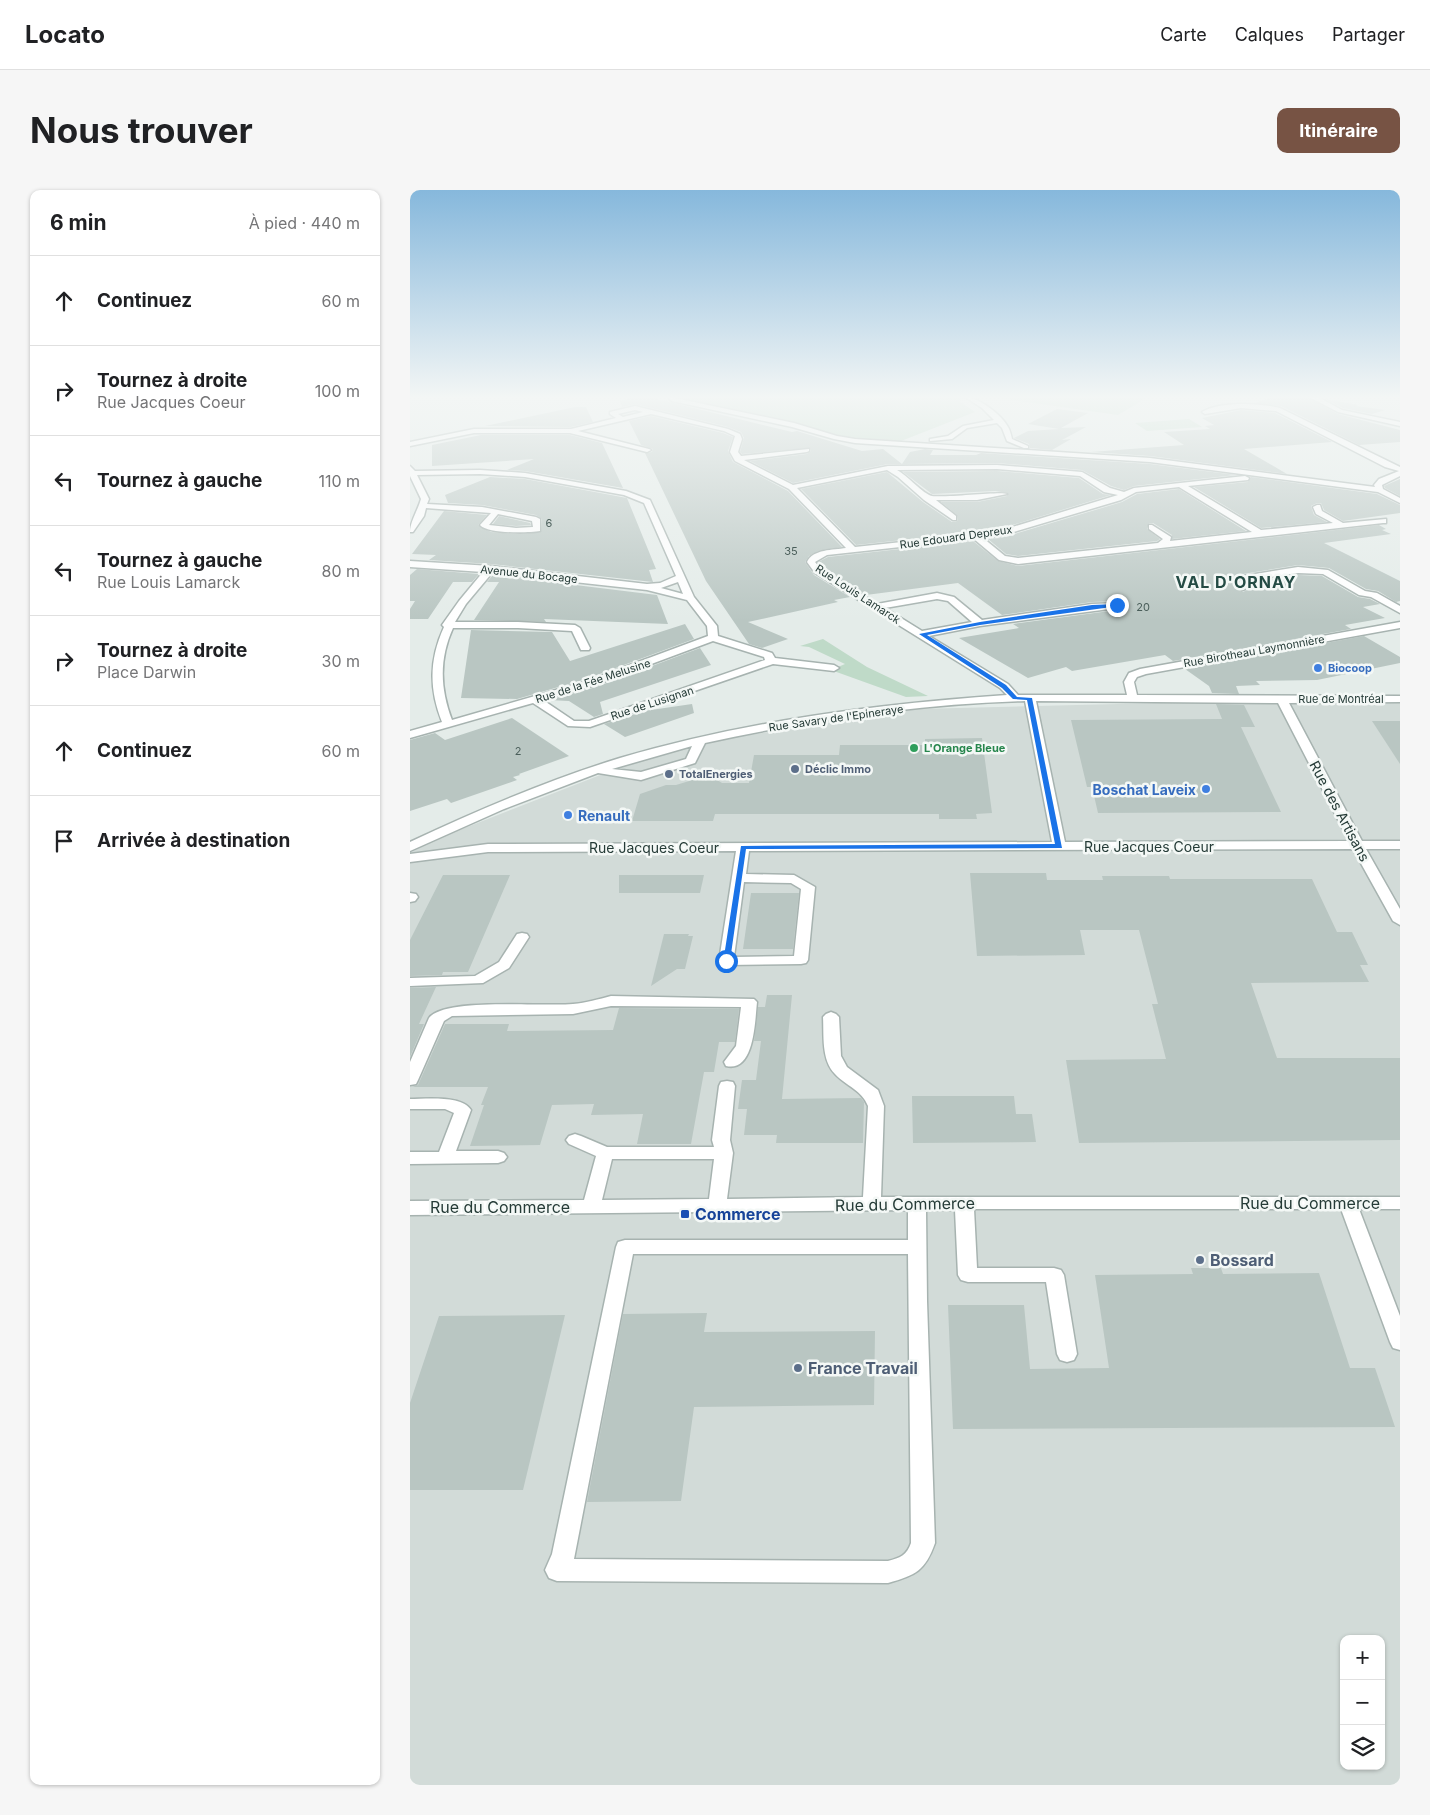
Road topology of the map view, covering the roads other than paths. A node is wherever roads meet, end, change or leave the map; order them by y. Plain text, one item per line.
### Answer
1 (411, 471) edge
2 (441, 471) edge
3 (759, 471) edge
4 (871, 471) edge
5 (894, 471) edge
6 (1064, 471) edge
7 (1235, 471) edge
8 (1400, 473) edge
9 (1262, 475) junction
10 (1179, 484) junction
11 (792, 487) junction
12 (1380, 490) junction
13 (1002, 494) dead end
14 (1124, 494) junction
15 (927, 498) junction
16 (1400, 501) edge
17 (422, 502) junction
18 (1317, 507) dead end
19 (496, 512) junction
20 (953, 518) dead end
21 (1383, 521) dead end
22 (413, 523) edge
23 (1341, 525) junction
24 (1152, 527) dead end
25 (410, 530) edge
26 (1260, 534) junction
27 (975, 536) junction
28 (1160, 545) junction
29 (853, 550) junction
30 (410, 564) edge
31 (491, 569) junction
32 (682, 578) junction
33 (647, 587) junction
34 (1242, 587) dead end
35 (690, 598) junction
36 (1117, 605) dead end
37 (875, 607) junction
38 (1400, 610) edge
39 (980, 623) junction
40 (1400, 625) edge
41 (447, 626) junction
42 (922, 634) junction
43 (713, 638) junction
44 (585, 648) dead end
45 (772, 661) junction
46 (834, 668) dead end
47 (1015, 698) junction
48 (1030, 698) junction
49 (1133, 699) junction
50 (1282, 699) junction
51 (1400, 699) edge
52 (535, 700) junction
53 (448, 724) junction
54 (410, 735) edge
55 (700, 742) junction
56 (596, 770) junction
57 (1400, 845) edge
58 (1059, 846) junction
59 (1358, 846) junction
60 (410, 847) edge
61 (743, 847) junction
62 (460, 851) junction
63 (410, 858) edge
64 (410, 868) edge
65 (739, 878) junction
66 (1400, 921) edge
67 (522, 937) dead end
68 (410, 982) edge
69 (831, 1017) dead end
70 (732, 1062) dead end
71 (410, 1080) edge
72 (727, 1086) dead end
73 (410, 1104) edge
74 (575, 1140) dead end
75 (605, 1153) junction
76 (724, 1153) junction
77 (498, 1157) dead end
78 (410, 1158) edge
79 (445, 1158) junction
80 (964, 1203) junction
81 (1400, 1203) edge
82 (872, 1204) junction
83 (917, 1204) junction
84 (1348, 1204) junction
85 (717, 1205) junction
86 (591, 1206) junction
87 (410, 1208) edge
88 (917, 1248) junction
89 (1400, 1342) edge
90 (1067, 1354) dead end

1 - 17 street
2 - 32 street
3 - 11 street
4 - 11 street
5 - 15 street
6 - 14 street
7 - 9 street
8 - 12 street
9 - 10 street, Rue Edouard Depreux
9 - 12 street
10 - 14 street, Rue Edouard Depreux
10 - 26 street
11 - 29 street
12 - 16 street
13 - 15 street
14 - 27 street, Rue Edouard Depreux
15 - 20 street
17 - 19 street
17 - 22 street
18 - 23 street
19 - 19 street
21 - 23 street
22 - 25 street
23 - 26 street
24 - 28 street
26 - 28 street
27 - 28 street
27 - 29 street, Rue Edouard Depreux
29 - 37 street, Rue Louis Lamarck
30 - 31 street, Avenue du Bocage
31 - 33 street, Avenue du Bocage
31 - 41 street
32 - 33 street, Avenue du Bocage
32 - 35 street
33 - 35 street, Avenue du Bocage
34 - 38 street
35 - 43 street
36 - 39 street
37 - 39 street
37 - 42 street, Rue Louis Lamarck
39 - 42 street
40 - 49 street, Rue Birotheau Laymonnière
41 - 44 street
41 - 53 street
42 - 47 street, Rue Louis Lamarck
43 - 45 street
43 - 52 street, Rue de la Fée Melusine
45 - 46 street
45 - 52 street, Rue de Lusignan
47 - 48 street, Rue Savary de l'Epineraye
47 - 55 street, Rue Savary de l'Epineraye
48 - 49 street, Rue Savary de l'Epineraye
48 - 58 street
49 - 50 street, Rue Savary de l'Epineraye
50 - 51 street, Rue de Montréal
50 - 59 street, Rue des Artisans
52 - 53 street, Rue de la Fée Melusine
53 - 54 street, Rue de la Fée Melusine
55 - 56 street, Rue Savary de l'Epineraye
55 - 56 street
56 - 60 street, Rue Savary de l'Epineraye
57 - 59 street, Rue Jacques Coeur
58 - 59 street, Rue Jacques Coeur
58 - 61 street, Rue Jacques Coeur
59 - 66 street, Rue des Artisans
61 - 62 street, Rue Jacques Coeur
61 - 65 street
62 - 63 street, Rue Jacques Coeur
62 - 64 street, Rue Jacques Coeur
65 - 65 street
67 - 68 street
69 - 82 street
70 - 71 street
72 - 76 street
73 - 79 street
74 - 75 street
75 - 76 street
75 - 86 street
76 - 85 street
77 - 79 street
78 - 79 street
80 - 83 street, Rue du Commerce
80 - 84 street, Rue du Commerce
80 - 90 street
81 - 84 street, Rue du Commerce
82 - 83 street, Rue du Commerce
82 - 85 street, Rue du Commerce
83 - 88 street
84 - 89 street
85 - 86 street, Rue du Commerce
86 - 87 street, Rue du Commerce
88 - 88 street

